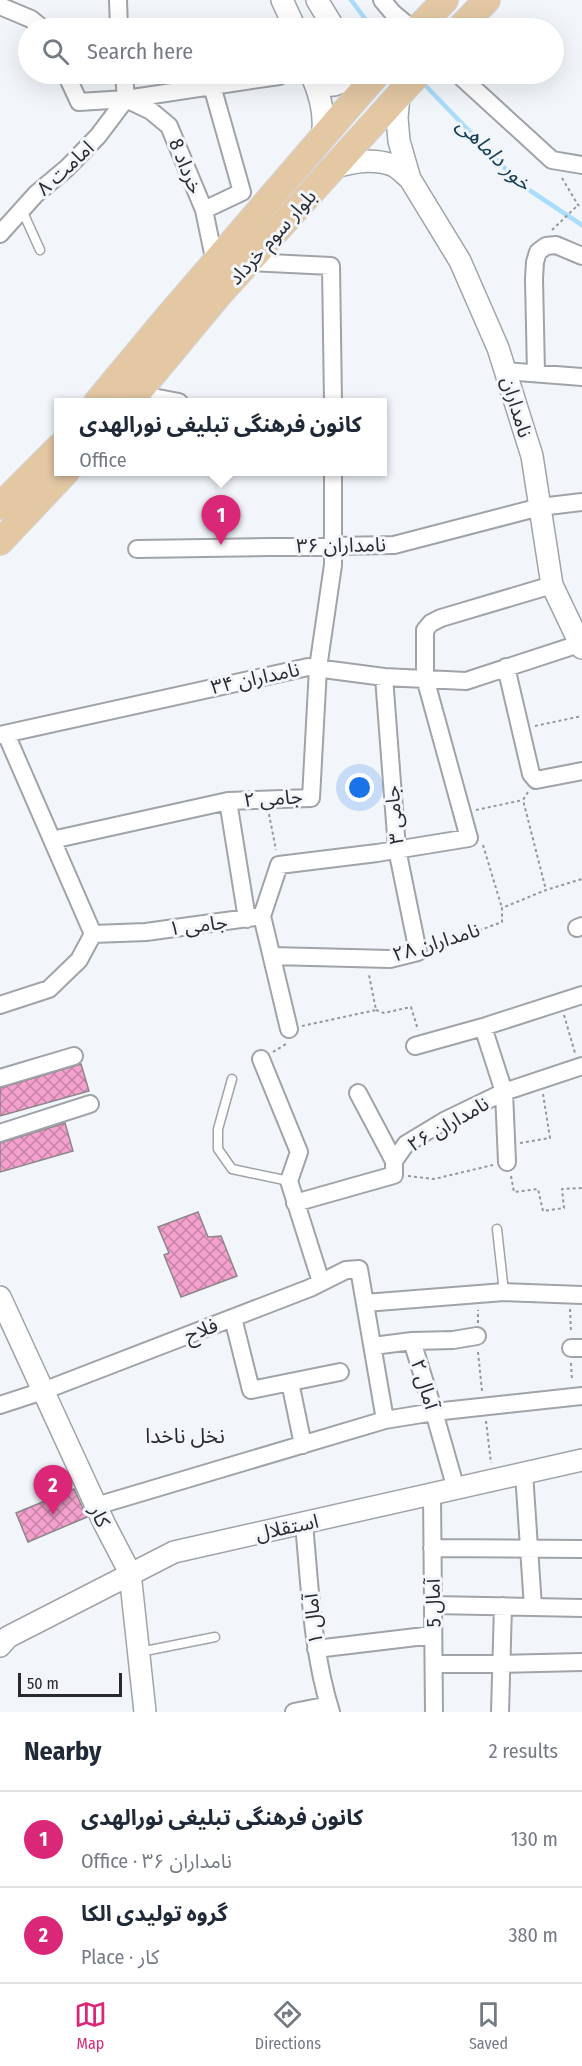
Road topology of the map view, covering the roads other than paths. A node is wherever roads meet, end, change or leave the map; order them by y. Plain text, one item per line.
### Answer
1 (118, 0) edge
2 (282, 0) edge
3 (317, 0) edge
4 (382, 0) edge
5 (445, 0) edge
6 (487, 0) edge
7 (0, 6) edge
8 (30, 18) edge
9 (119, 18) edge
10 (290, 18) edge
11 (328, 18) edge
12 (399, 18) edge
13 (428, 18) edge
14 (470, 18) edge
15 (71, 84) edge
16 (125, 84) edge
17 (225, 84) edge
18 (315, 84) edge
19 (359, 84) edge
20 (469, 84) edge
21 (212, 86) junction
22 (407, 86) edge
23 (126, 99) junction
24 (322, 137) junction
25 (582, 165) edge
26 (335, 167) junction
27 (410, 180) junction
28 (22, 210) junction
29 (204, 210) junction
30 (0, 234) edge
31 (39, 250) dead end
32 (582, 256) edge
33 (249, 262) junction
34 (215, 263) junction
35 (166, 318) junction
36 (184, 338) junction
37 (506, 371) junction
38 (536, 374) junction
39 (582, 377) edge
40 (100, 398) edge
41 (133, 398) edge
42 (333, 398) edge
43 (54, 452) edge
44 (61, 476) edge
45 (333, 476) edge
46 (582, 502) edge
47 (0, 506) edge
48 (540, 507) junction
49 (0, 542) edge
50 (334, 545) junction
51 (137, 549) dead end
52 (552, 585) junction
53 (581, 645) edge
54 (506, 667) junction
55 (318, 668) junction
56 (384, 677) junction
57 (425, 678) junction
58 (3, 734) edge
59 (582, 771) edge
60 (228, 801) junction
61 (52, 840) junction
62 (397, 849) junction
63 (254, 918) junction
64 (93, 934) junction
65 (418, 952) joint
66 (272, 956) junction
67 (582, 995) edge
68 (0, 1005) edge
69 (483, 1028) junction
70 (289, 1029) road end
71 (418, 1045) road end
72 (74, 1056) dead end
73 (261, 1059) road end
74 (581, 1066) edge
75 (0, 1078) edge
76 (232, 1079) dead end
77 (504, 1092) junction
78 (357, 1093) dead end
79 (90, 1104) dead end
80 (0, 1133) edge
81 (508, 1153) road end
82 (394, 1168) junction
83 (289, 1181) junction
84 (295, 1203) junction
85 (497, 1229) dead end
86 (321, 1282) junction
87 (504, 1292) junction
88 (576, 1294) edge
89 (0, 1297) edge
90 (365, 1303) junction
91 (233, 1318) junction
92 (477, 1336) road end
93 (412, 1341) junction
94 (373, 1346) junction
95 (340, 1372) dead end
96 (290, 1382) junction
97 (43, 1391) junction
98 (577, 1396) edge
99 (0, 1405) edge
100 (434, 1412) junction
101 (385, 1420) junction
102 (303, 1445) junction
103 (582, 1460) edge
104 (524, 1473) junction
105 (456, 1489) junction
106 (432, 1495) junction
107 (96, 1506) junction
108 (304, 1524) junction
109 (432, 1548) junction
110 (582, 1549) edge
111 (529, 1550) junction
112 (130, 1573) junction
113 (433, 1605) junction
114 (503, 1606) junction
115 (533, 1607) junction
116 (582, 1608) edge
117 (433, 1635) junction
118 (215, 1637) dead end
119 (3, 1640) edge
120 (316, 1649) junction
121 (140, 1652) junction
122 (582, 1662) edge
123 (434, 1664) junction
124 (501, 1664) junction
125 (330, 1709) edge
126 (145, 1712) edge
127 (294, 1712) edge
128 (434, 1712) edge
129 (501, 1712) edge

1 - 9 street
2 - 10 street
3 - 11 street
4 - 12 street
5 - 13 main road
6 - 14 main road
7 - 8 street
15 - 23 street
16 - 23 street
17 - 21 street
18 - 24 street
19 - 24 main road, بلوار سوم خرداد
20 - 25 street
21 - 23 street
21 - 29 street
22 - 26 main road, بلوار سوم خرداد
22 - 27 street, نامداران
23 - 28 street, امامت ۸
23 - 29 street, خرداد 8
24 - 34 main road, بلوار سوم خرداد
26 - 27 street, نامداران
26 - 33 main road, بلوار سوم خرداد
27 - 37 street, نامداران
28 - 30 street, امامت ۸
28 - 31 lane
29 - 34 street, خرداد 8
32 - 38 street
33 - 36 main road, بلوار سوم خرداد
33 - 42 street
34 - 35 main road, بلوار سوم خرداد
35 - 36 main road
35 - 40 main road, بلوار سوم خرداد
36 - 41 main road, بلوار سوم خرداد
37 - 38 street
37 - 48 street, نامداران
38 - 39 street
43 - 47 main road
44 - 49 main road
45 - 50 street
46 - 48 street, نامداران ۳۶
48 - 50 street, نامداران ۳۶
48 - 52 street, نامداران
50 - 51 street, نامداران ۳۶
50 - 55 street
52 - 53 street, نامداران
52 - 57 street
53 - 54 street, نامداران ۳۴
54 - 57 street, نامداران ۳۴
54 - 59 street
55 - 56 street, نامداران ۳۴
55 - 58 street, نامداران ۳۴
55 - 60 street, جامی ۲
56 - 57 street, نامداران ۳۴
56 - 62 street, جامی ۳
57 - 62 street
58 - 61 street
60 - 61 street
60 - 63 street, جامی ۲
61 - 64 street
62 - 63 street
62 - 65 street, جامی ۳
63 - 64 street, جامی ۱
63 - 66 street
64 - 68 street
65 - 66 street, نامداران ۲۸
66 - 70 street
67 - 69 street
69 - 71 street
69 - 77 street
72 - 75 street
73 - 83 street
74 - 77 street, نامداران ۲۶
76 - 83 lane
77 - 81 street
77 - 82 street, نامداران ۲۶
78 - 82 street
79 - 80 street
82 - 84 street, نامداران ۲۶
83 - 84 street
84 - 86 street
85 - 87 lane
86 - 90 street, فلاح
86 - 91 street, فلاح
87 - 88 street
87 - 90 street
89 - 97 street, کار
90 - 94 street
91 - 96 street
91 - 97 street, فلاح
92 - 93 street, آمال ۲
93 - 94 street
93 - 100 street, آمال ۲
94 - 101 street
95 - 96 street
96 - 102 street
97 - 99 street, فلاح
97 - 107 street, کار
98 - 100 street
100 - 101 street
100 - 105 street, آمال ۲
101 - 102 street
102 - 107 street
103 - 104 street, استقلال
104 - 105 street, استقلال
104 - 111 street
105 - 106 street, استقلال
106 - 108 street, استقلال
106 - 109 street, آمال 5
107 - 112 street, کار
108 - 112 street, استقلال
108 - 120 street, آمال ۱
109 - 111 street
109 - 113 street, آمال 5
110 - 111 street
111 - 115 street
112 - 119 street, استقلال
112 - 121 street, کار
113 - 114 street
113 - 117 street, آمال 5
114 - 115 street
114 - 124 street
115 - 116 street
117 - 120 street
117 - 123 street, آمال 5
118 - 121 lane
120 - 125 street, آمال ۱
121 - 126 street, کار
122 - 124 street
123 - 124 street
123 - 128 street, آمال 5
124 - 129 street
125 - 127 street

